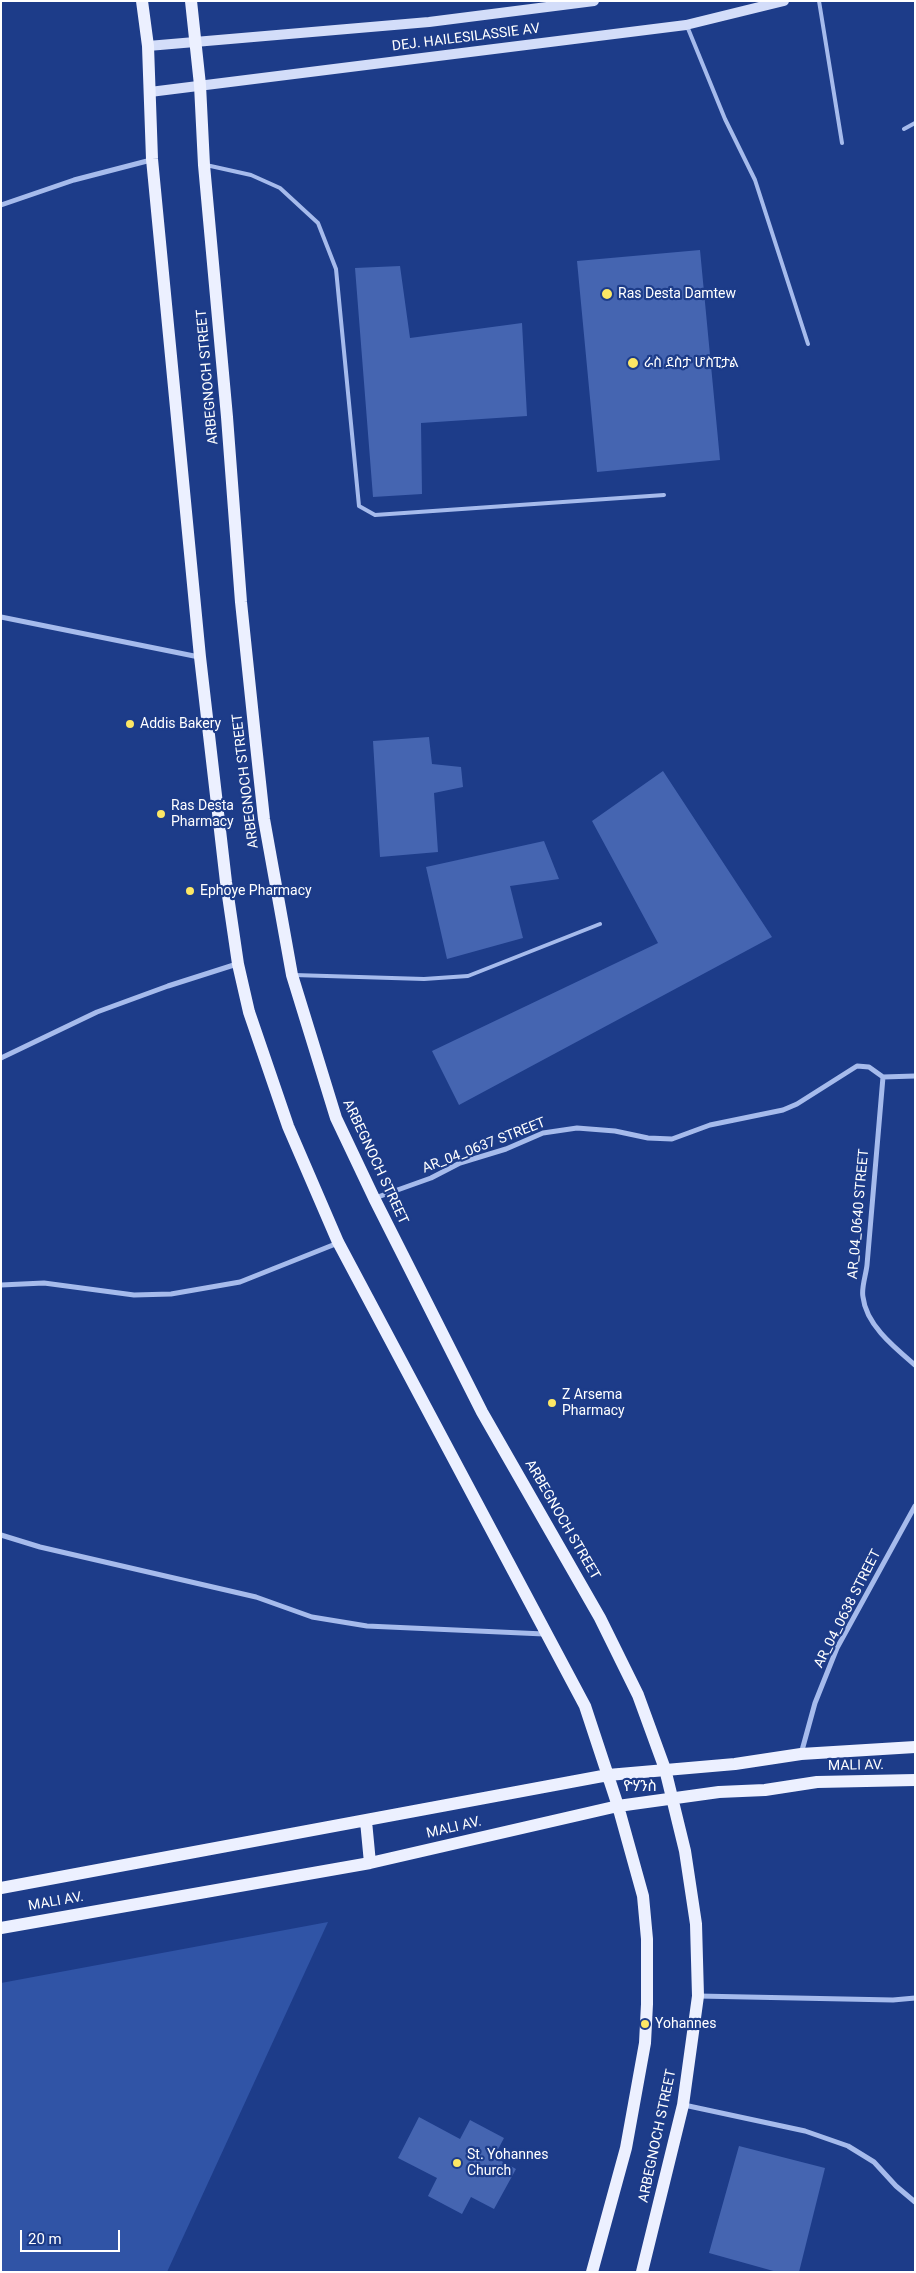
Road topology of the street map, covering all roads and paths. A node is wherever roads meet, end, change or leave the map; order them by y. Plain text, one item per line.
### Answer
1 (142, 1) edge
2 (191, 1) edge
3 (594, 1) edge
4 (784, 1) edge
5 (819, 1) edge
6 (686, 25) junction
7 (195, 43) junction
8 (148, 46) junction
9 (200, 84) junction
10 (150, 92) junction
11 (915, 123) edge
12 (904, 129) dead end
13 (842, 143) dead end
14 (152, 159) junction
15 (204, 165) junction
16 (1, 205) edge
17 (808, 344) dead end
18 (664, 495) dead end
19 (1, 617) edge
20 (200, 657) junction
21 (600, 924) dead end
22 (238, 964) junction
23 (292, 975) junction
24 (1, 1058) edge
25 (915, 1076) edge
26 (883, 1077) junction
27 (374, 1198) junction
28 (338, 1242) junction
29 (1, 1285) edge
30 (915, 1365) edge
31 (915, 1506) edge
32 (1, 1535) edge
33 (545, 1634) junction
34 (915, 1747) edge
35 (801, 1754) junction
36 (665, 1769) junction
37 (608, 1775) junction
38 (915, 1780) edge
39 (674, 1799) junction
40 (618, 1806) junction
41 (366, 1821) junction
42 (370, 1863) junction
43 (1, 1888) edge
44 (1, 1928) edge
45 (698, 1996) junction
46 (915, 1998) edge
47 (683, 2105) junction
48 (915, 2202) edge
49 (592, 2272) edge
50 (642, 2272) edge

1 - 8 main road, ARBEGNOCH STREET
2 - 7 main road, ARBEGNOCH STREET
3 - 7 main road, DEJ. HAILESILASSIE AV
4 - 6 main road, DEJ. HAILESILASSIE AV
5 - 13 lane
6 - 9 main road, DEJ. HAILESILASSIE AV
6 - 17 lane
7 - 8 main road, DEJ. HAILESILASSIE AV
7 - 9 main road, ARBEGNOCH STREET
8 - 10 main road, ARBEGNOCH STREET
9 - 10 main road, DEJ. HAILESILASSIE AV
9 - 15 main road, ARBEGNOCH STREET
10 - 14 main road, ARBEGNOCH STREET
11 - 12 lane
14 - 16 street
14 - 20 main road, ARBEGNOCH STREET
15 - 18 lane
15 - 23 main road, ARBEGNOCH STREET
19 - 20 street
20 - 22 main road, ARBEGNOCH STREET
21 - 23 lane
22 - 24 street
22 - 28 main road, ARBEGNOCH STREET
23 - 27 main road, ARBEGNOCH STREET
25 - 26 street
26 - 27 street, AR_04_0637 STREET
26 - 30 street, AR_04_0640 STREET
27 - 36 main road, ARBEGNOCH STREET
28 - 29 street
28 - 33 main road, ARBEGNOCH STREET
31 - 35 street, AR_04_0638 STREET
32 - 33 street
33 - 37 main road, ARBEGNOCH STREET
34 - 35 main road, MALI AV.
35 - 36 main road, MALI AV.
36 - 37 main road, MALI AV.
36 - 39 main road, ARBEGNOCH STREET
37 - 40 main road, ARBEGNOCH STREET
37 - 41 main road, MALI AV.
38 - 39 main road, MALI AV.
39 - 40 main road, MALI AV.
39 - 45 main road, ARBEGNOCH STREET
40 - 42 main road, MALI AV.
40 - 49 main road, ARBEGNOCH STREET
41 - 42 main road
41 - 43 main road, MALI AV.
42 - 44 main road, MALI AV.
45 - 46 street
45 - 47 main road, ARBEGNOCH STREET
47 - 48 street
47 - 50 main road, ARBEGNOCH STREET

